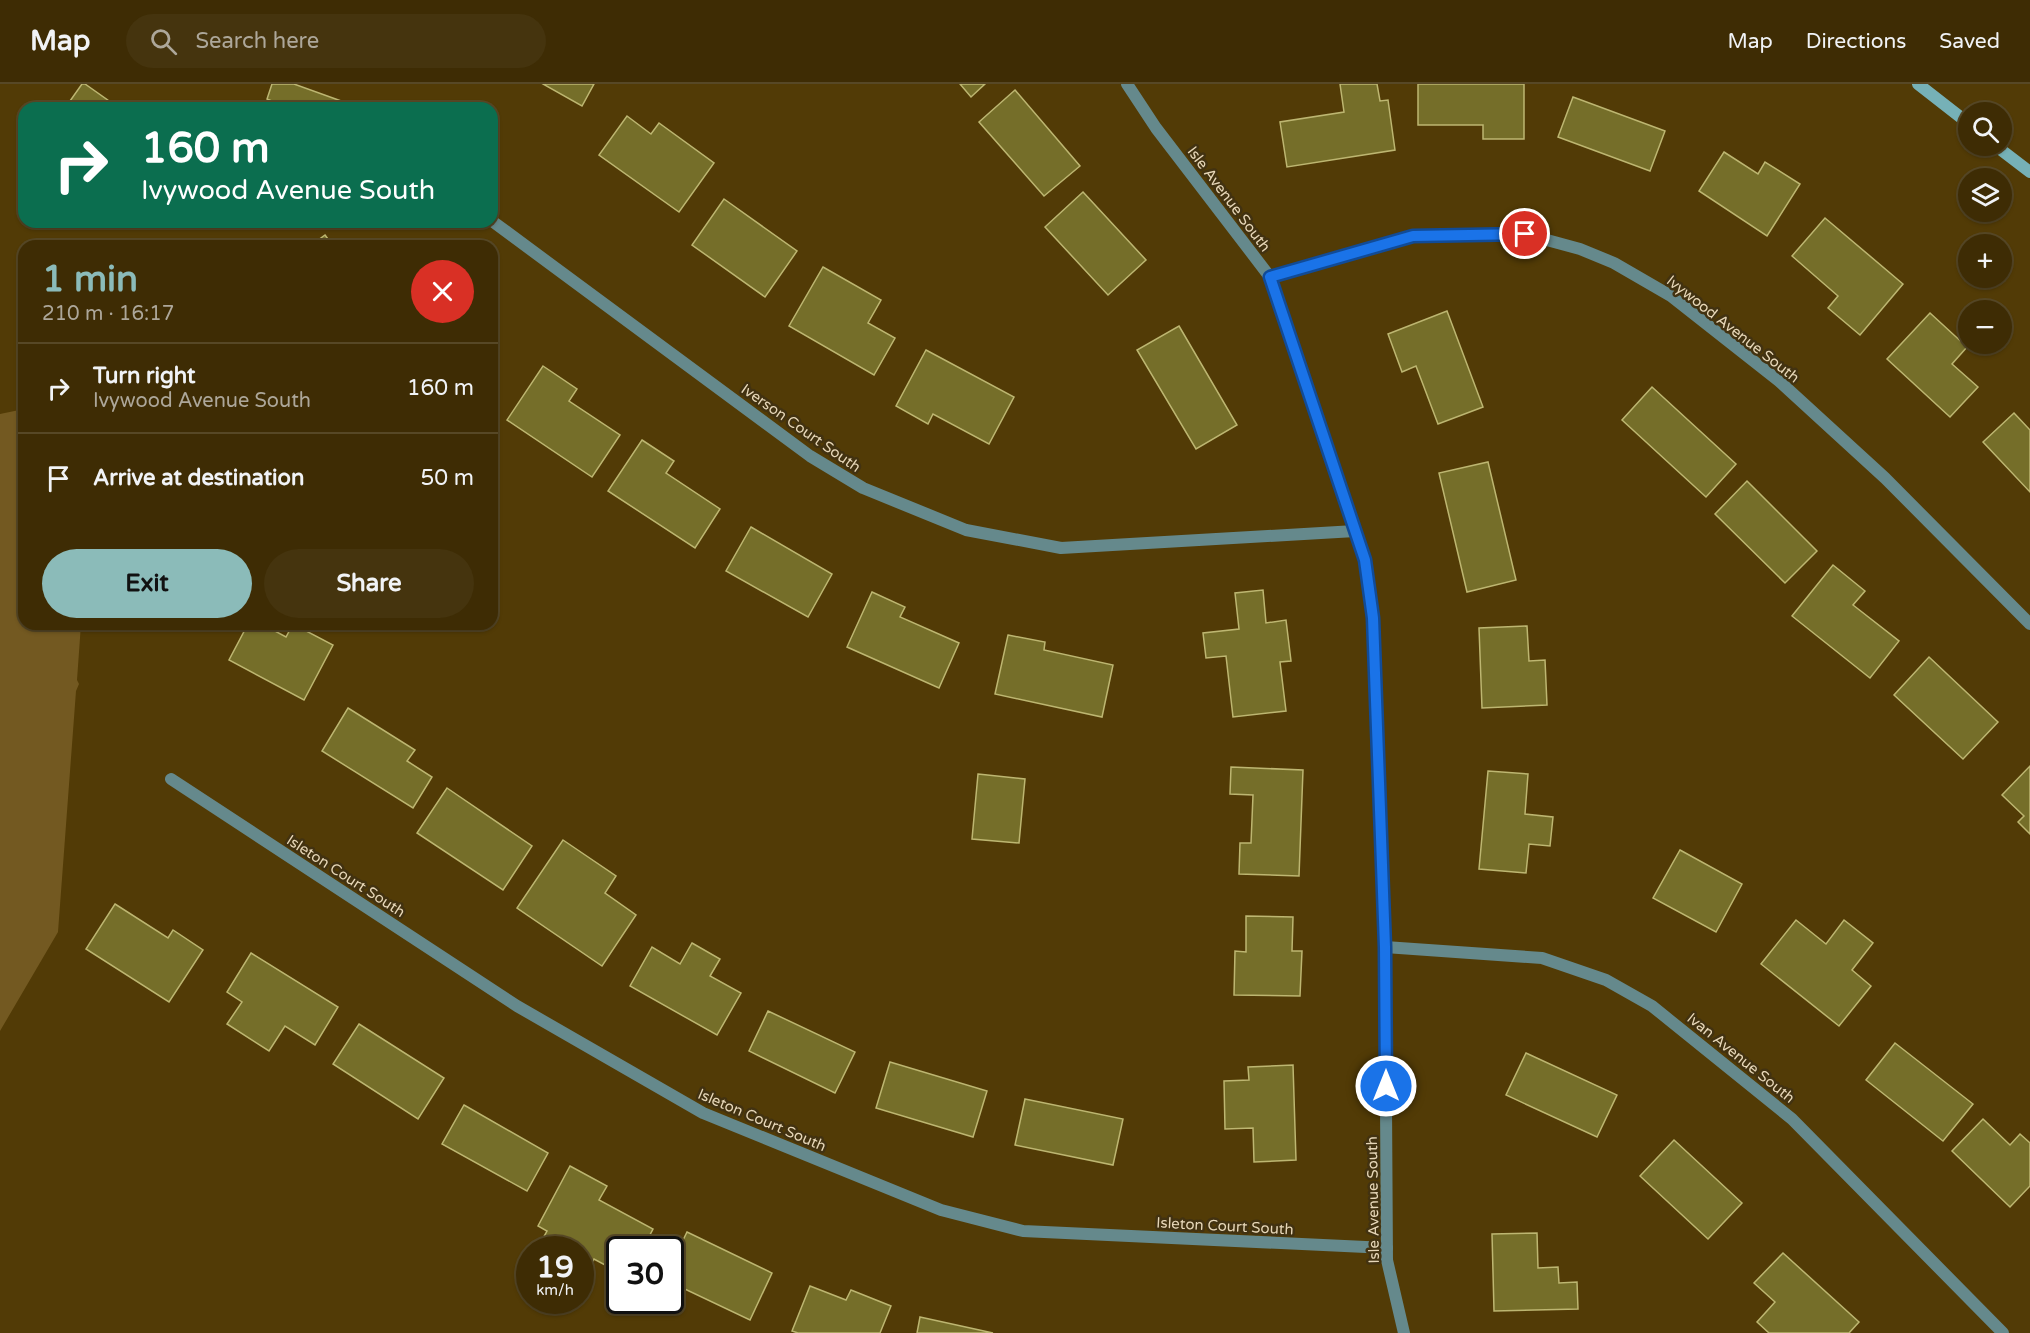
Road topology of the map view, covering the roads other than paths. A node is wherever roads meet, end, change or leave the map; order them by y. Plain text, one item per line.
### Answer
1 (1127, 84) edge
2 (1918, 84) edge
3 (1958, 115) edge
4 (2009, 156) edge
5 (2030, 172) edge
6 (498, 225) edge
7 (1270, 277) junction
8 (1355, 531) junction
9 (2030, 624) edge
10 (171, 779) dead end
11 (1385, 947) junction
12 (1388, 1248) junction
13 (1404, 1333) edge
14 (2004, 1333) edge

1 - 7 street, Isle Avenue South
2 - 3 main road
4 - 5 main road
6 - 8 street, Iverson Court South
7 - 8 street, Isle Avenue South
7 - 9 street, Ivywood Avenue South
8 - 11 street, Isle Avenue South
10 - 12 street, Isleton Court South
11 - 12 street, Isle Avenue South
11 - 14 street, Ivan Avenue South
12 - 13 street, Isle Avenue South

